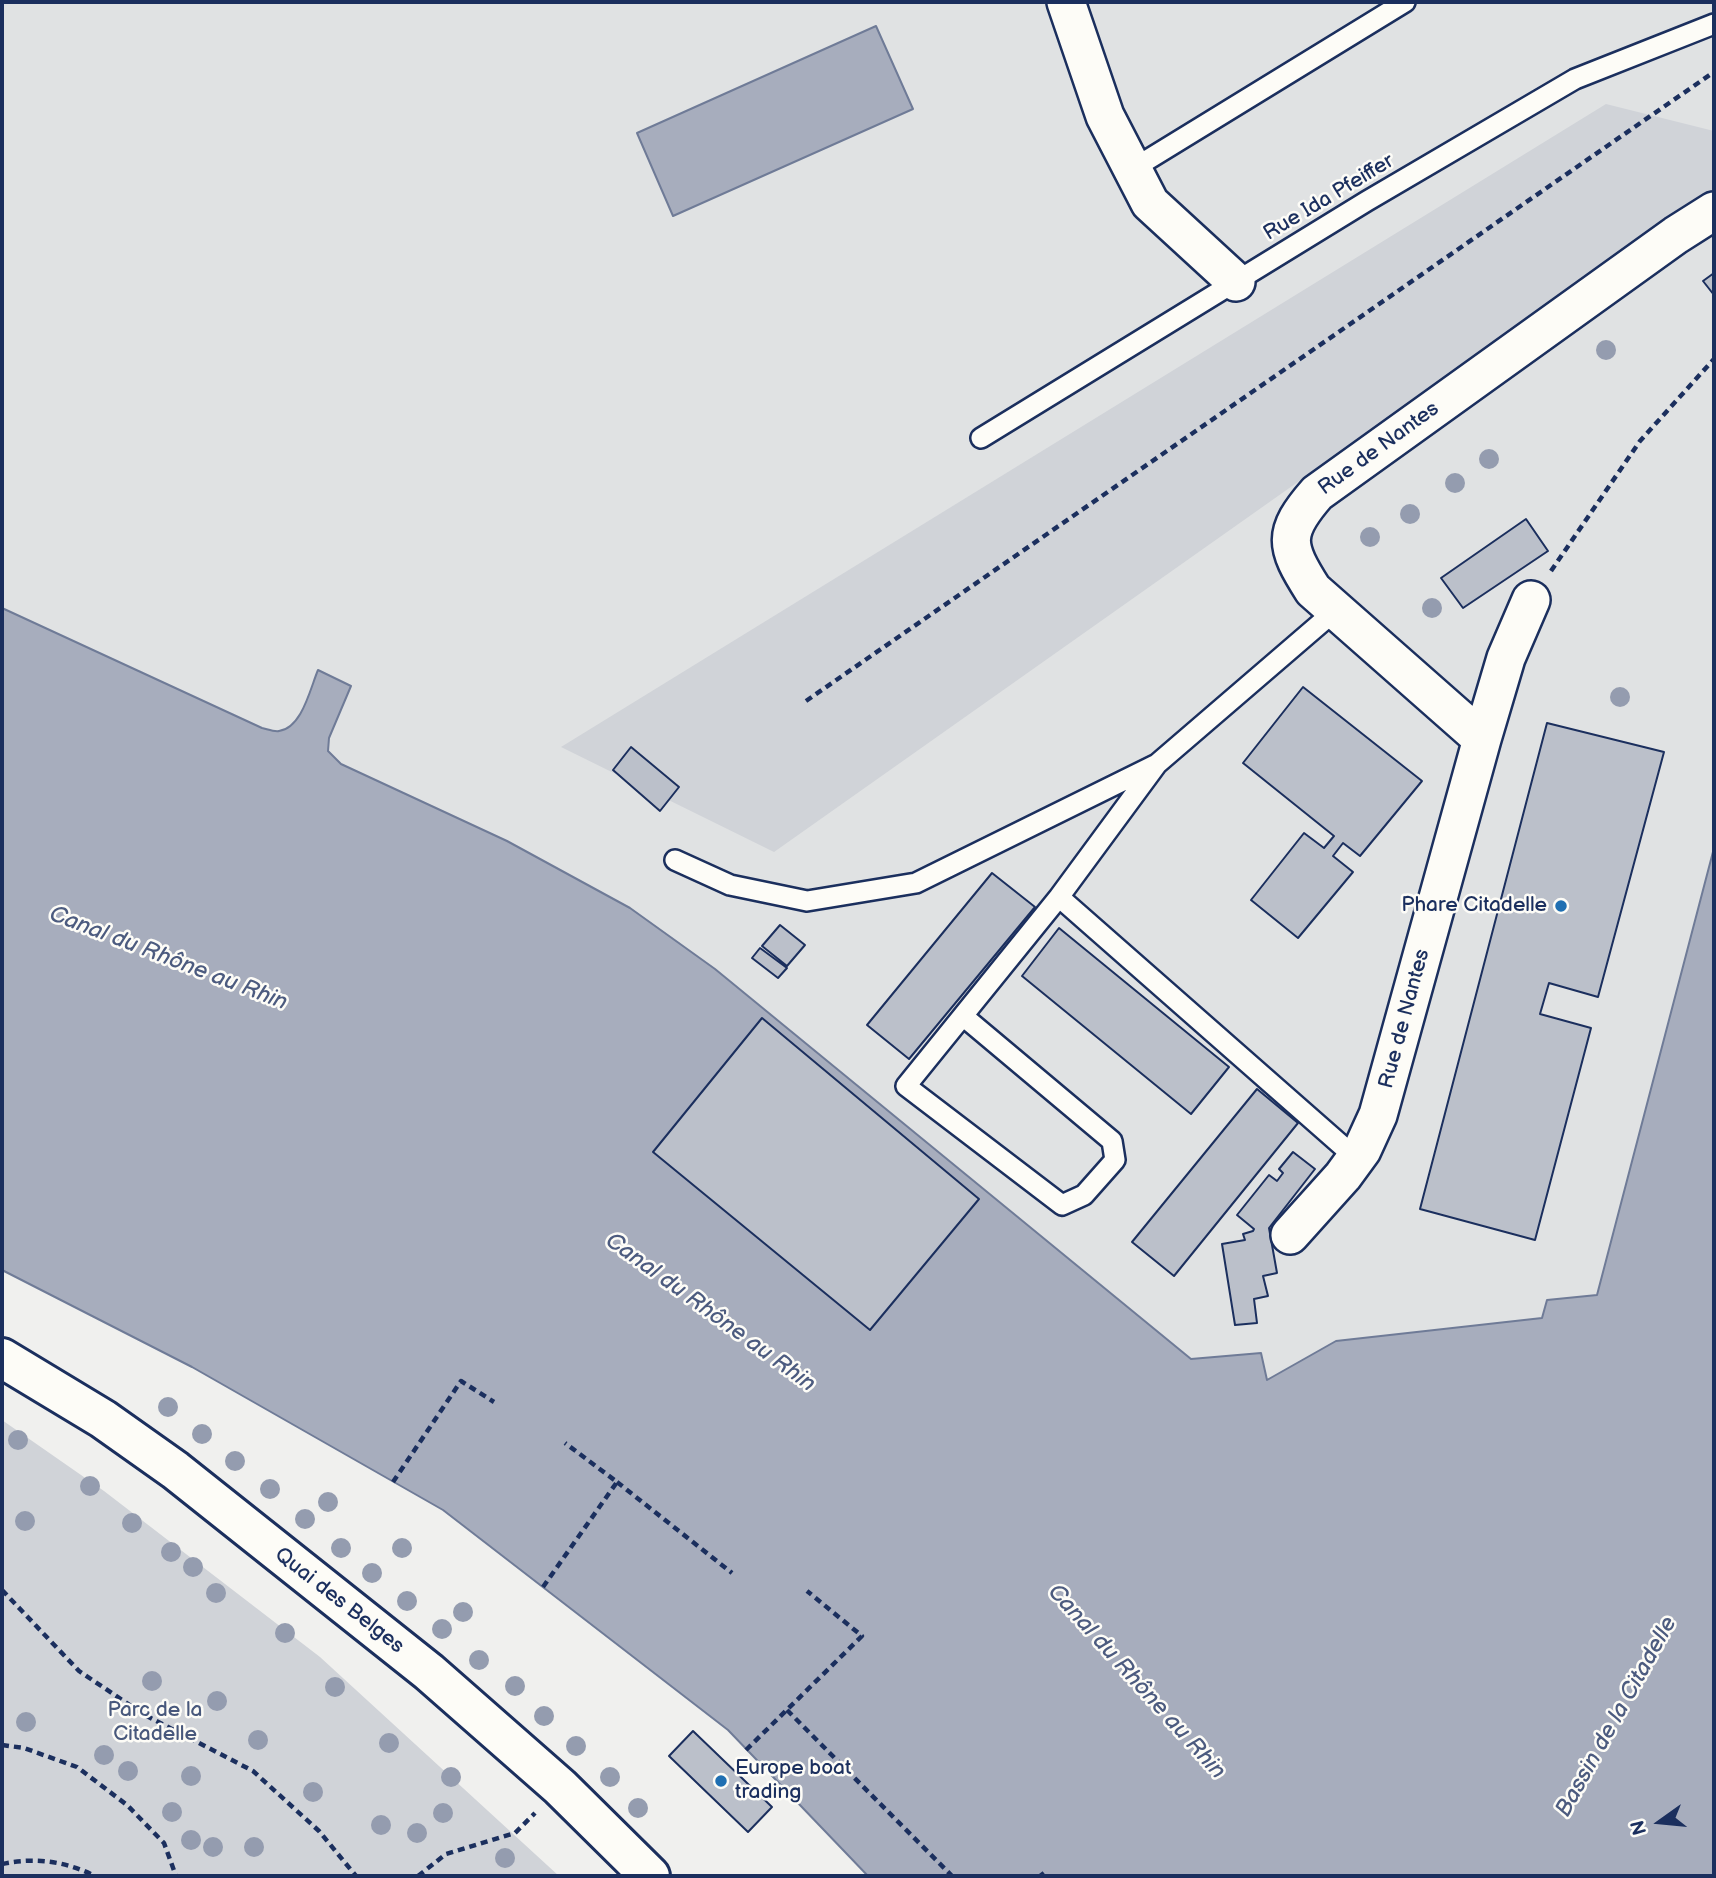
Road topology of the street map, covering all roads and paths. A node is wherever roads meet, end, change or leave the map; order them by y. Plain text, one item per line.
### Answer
1 (1066, 2) edge
2 (1405, 2) edge
3 (1714, 24) edge
4 (1714, 72) edge
5 (1131, 170) junction
6 (1714, 211) edge
7 (1236, 282) junction
8 (1714, 359) edge
9 (981, 438) dead end
10 (1531, 600) joint
11 (1336, 610) junction
12 (806, 701) dead end
13 (1482, 739) junction
14 (1157, 764) junction
15 (675, 860) dead end
16 (1059, 897) junction
17 (963, 1016) junction
18 (1356, 1158) junction
19 (1290, 1235) dead end
20 (2, 1359) edge
21 (494, 1402) dead end
22 (565, 1443) dead end
23 (393, 1482) dead end
24 (617, 1482) junction
25 (732, 1573) dead end
26 (543, 1587) dead end
27 (2, 1590) edge
28 (807, 1591) dead end
29 (787, 1710) junction
30 (2, 1745) edge
31 (746, 1749) dead end
32 (560, 1787) junction
33 (2, 1864) edge
34 (95, 1876) edge
35 (176, 1876) edge
36 (356, 1876) edge
37 (418, 1876) edge
38 (650, 1876) edge
39 (952, 1876) edge

1 - 5 street
2 - 5 lane
3 - 7 lane, Rue Ida Pfeiffer
4 - 12 path
5 - 7 street
6 - 11 street, Rue de Nantes
7 - 9 lane, Rue Ida Pfeiffer
8 - 10 path
10 - 13 street, Rue de Nantes
11 - 13 street, Rue de Nantes
11 - 14 lane
13 - 18 street, Rue de Nantes
14 - 15 lane
14 - 16 lane
16 - 17 lane
16 - 18 lane
17 - 17 lane
18 - 19 street, Rue de Nantes
20 - 32 main road, Quai des Belges
21 - 23 path
22 - 24 path
24 - 25 path
24 - 26 path
27 - 36 path
28 - 29 path
29 - 31 path
29 - 39 path
30 - 35 path
32 - 37 path
32 - 38 main road, Quai des Belges
33 - 34 path

